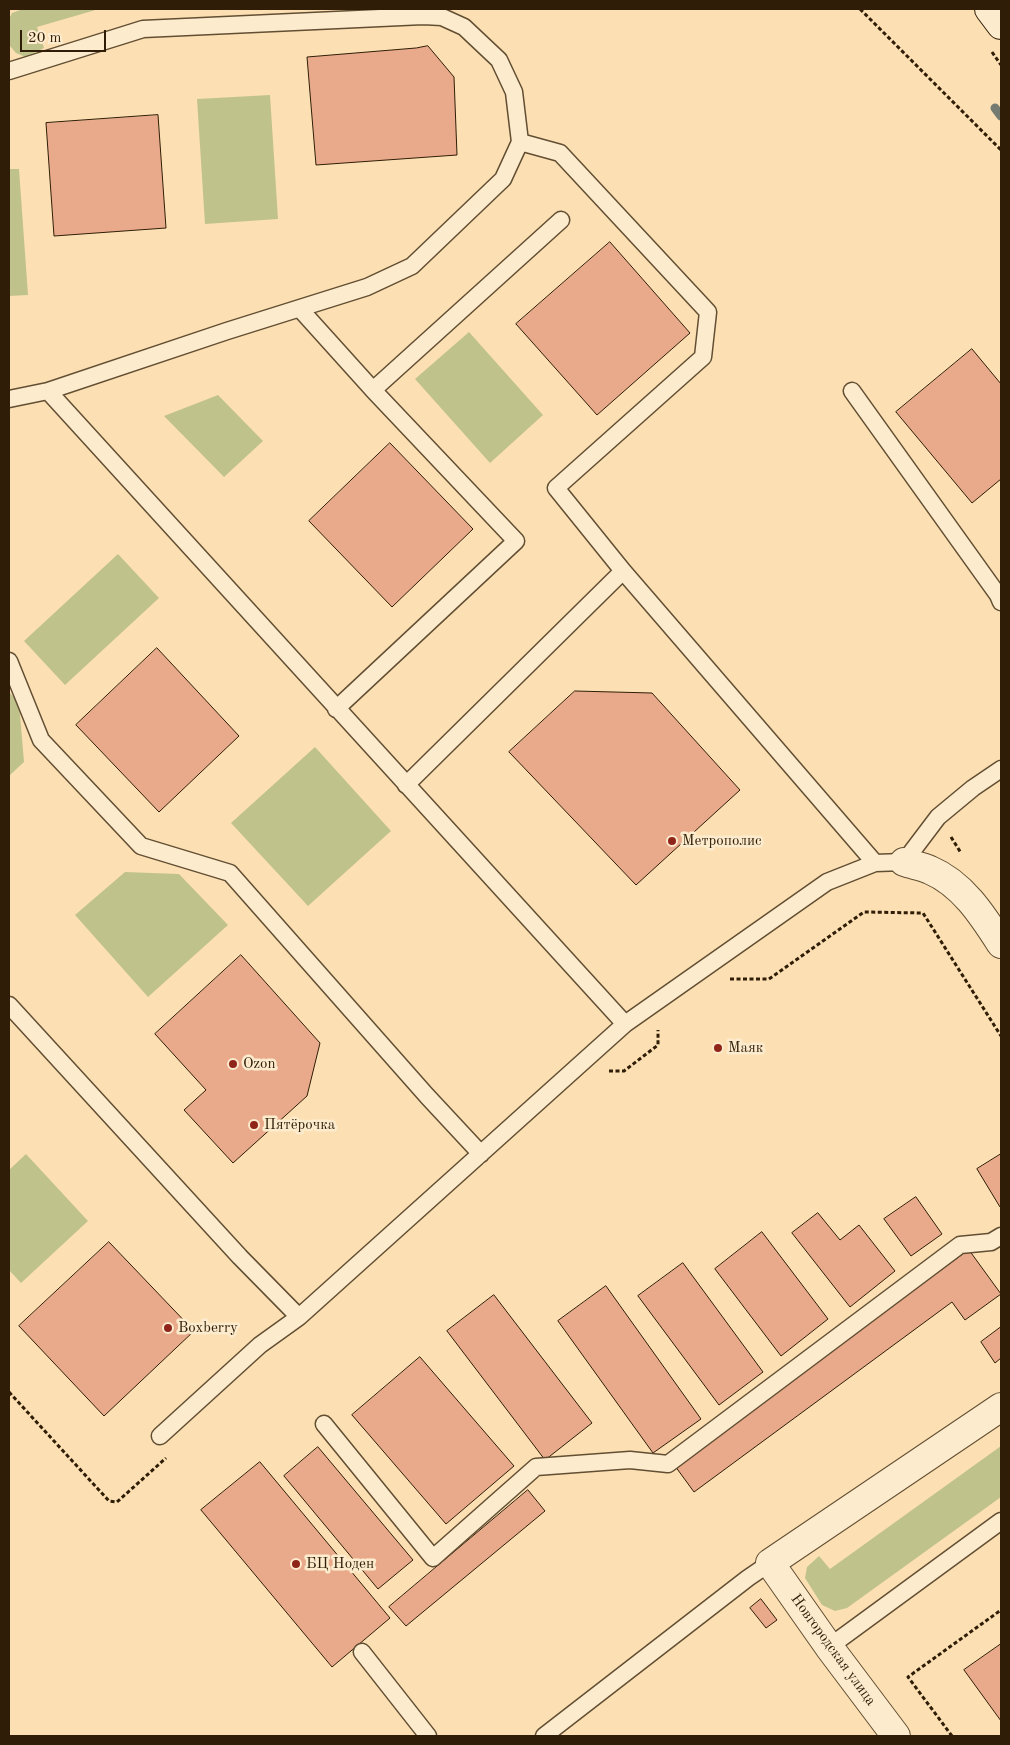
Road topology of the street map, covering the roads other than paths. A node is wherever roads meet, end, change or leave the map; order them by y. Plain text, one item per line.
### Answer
1 (989, 9) edge
2 (1001, 25) edge
3 (9, 70) edge
4 (520, 142) junction
5 (561, 220) dead end
6 (300, 309) junction
7 (373, 390) junction
8 (48, 391) junction
9 (852, 391) dead end
10 (9, 399) edge
11 (623, 570) junction
12 (1001, 602) edge
13 (9, 661) edge
14 (336, 708) junction
15 (1001, 769) edge
16 (406, 784) junction
17 (904, 862) junction
18 (875, 863) junction
19 (1001, 944) edge
20 (9, 1005) edge
21 (625, 1024) junction
22 (481, 1154) junction
23 (1001, 1236) edge
24 (299, 1317) junction
25 (1001, 1407) edge
26 (324, 1424) dead end
27 (160, 1436) dead end
28 (1001, 1521) edge
29 (770, 1563) junction
30 (829, 1647) junction
31 (362, 1652) dead end
32 (428, 1736) edge
33 (544, 1736) edge
34 (896, 1736) edge

1 - 2 street
3 - 4 lane
4 - 6 lane
4 - 11 lane
5 - 7 lane
6 - 7 lane
6 - 8 lane
7 - 14 lane
8 - 10 lane
8 - 14 lane
9 - 12 lane
11 - 16 lane
11 - 18 lane
13 - 22 lane
14 - 16 lane
15 - 17 lane
16 - 21 lane
17 - 18 lane
17 - 19 street
18 - 21 lane
20 - 24 lane
21 - 22 lane
22 - 24 lane
23 - 26 lane
24 - 27 lane
25 - 29 street
28 - 30 lane
29 - 30 street, Новгородская улица
29 - 33 lane
30 - 34 street, Новгородская улица
31 - 32 lane

